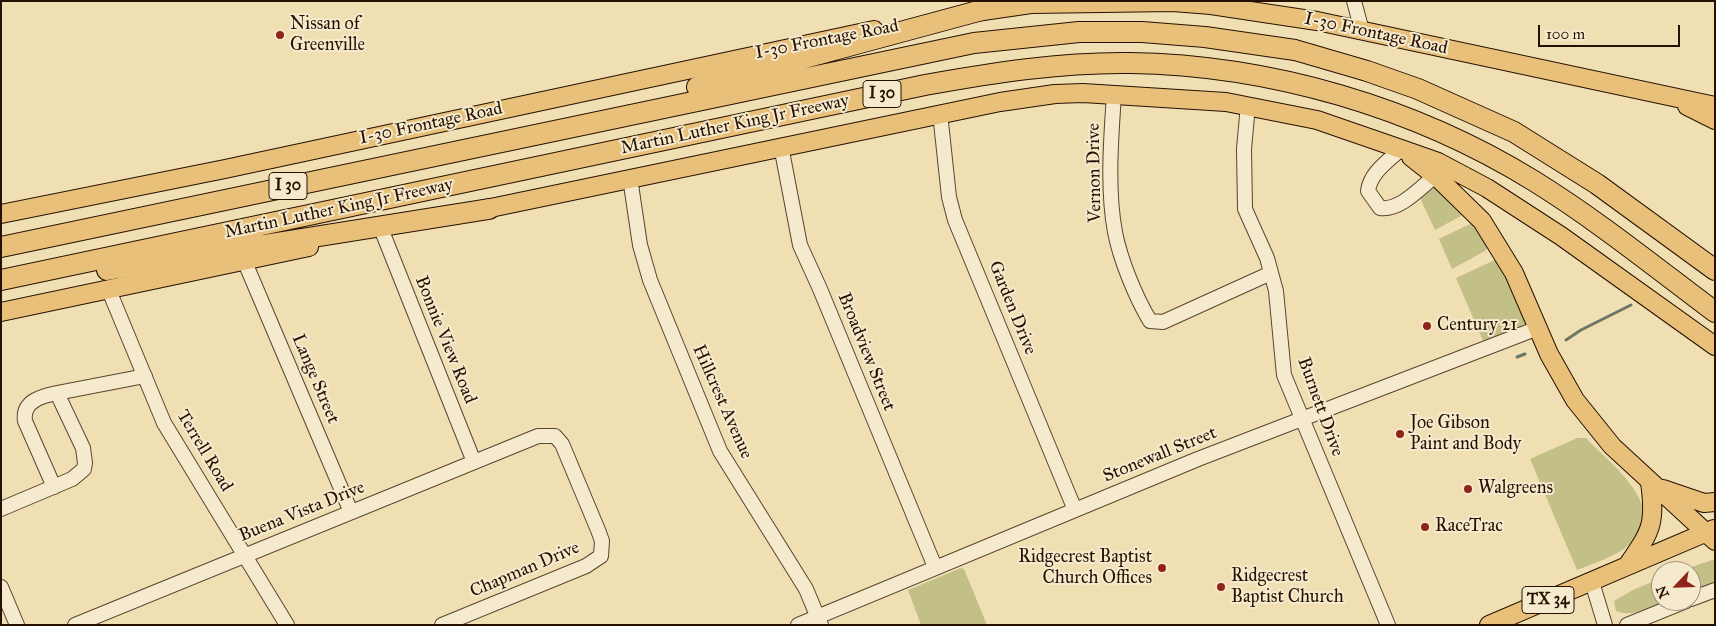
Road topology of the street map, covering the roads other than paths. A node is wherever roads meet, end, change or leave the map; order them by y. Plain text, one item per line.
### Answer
1 (1354, 1) edge
2 (982, 10) junction
3 (1362, 31) junction
4 (1659, 94) junction
5 (1114, 95) junction
6 (1248, 106) junction
7 (1715, 106) edge
8 (940, 113) junction
9 (1715, 120) edge
10 (509, 139) junction
11 (782, 146) junction
12 (1400, 149) junction
13 (1435, 176) junction
14 (630, 178) junction
15 (489, 209) junction
16 (1, 214) edge
17 (68, 232) junction
18 (382, 232) junction
19 (1, 241) edge
20 (1, 246) edge
21 (1630, 248) junction
22 (244, 260) junction
23 (1715, 270) edge
24 (1271, 274) junction
25 (1, 280) edge
26 (1, 285) edge
27 (108, 288) junction
28 (1, 312) edge
29 (1715, 312) edge
30 (1715, 325) edge
31 (1538, 328) junction
32 (1715, 346) edge
33 (145, 376) junction
34 (57, 392) junction
35 (1301, 419) junction
36 (544, 435) joint
37 (474, 462) junction
38 (1650, 482) junction
39 (54, 487) junction
40 (1715, 502) edge
41 (1, 509) edge
42 (1075, 510) junction
43 (351, 512) junction
44 (1712, 535) edge
45 (244, 555) junction
46 (1628, 566) junction
47 (935, 567) junction
48 (1592, 582) junction
49 (1, 587) edge
50 (1715, 590) edge
51 (1701, 595) edge
52 (1661, 611) edge
53 (820, 620) edge
54 (17, 625) edge
55 (75, 625) edge
56 (287, 625) edge
57 (442, 625) edge
58 (798, 625) edge
59 (1388, 625) edge
60 (1489, 625) edge
61 (1605, 625) edge
62 (1627, 625) edge

1 - 3 street
2 - 3 main road, I-30 Frontage Road
2 - 10 highway
2 - 16 main road, I-30 Frontage Road
3 - 4 main road, I-30 Frontage Road
4 - 7 main road, I-30 Frontage Road
4 - 9 main road, I-30 Frontage Road
5 - 6 main road
5 - 8 main road
5 - 24 street, Vernon Drive
6 - 12 main road
6 - 24 street, Burnett Drive
8 - 11 main road
8 - 42 street, Garden Drive
10 - 17 highway, Martin Luther King Jr Freeway / I 30
10 - 23 highway, Martin Luther King Jr Freeway / I 30
11 - 14 main road
11 - 47 street, Broadview Street
12 - 13 main road
12 - 13 street
12 - 32 main road
13 - 31 main road
14 - 15 main road
14 - 53 street, Hillcrest Avenue
15 - 18 main road
15 - 26 highway
17 - 19 highway
17 - 20 highway, Martin Luther King Jr Freeway / I 30
18 - 22 main road
18 - 37 street, Bonnie View Road
21 - 25 highway, Martin Luther King Jr Freeway / I 30
21 - 29 highway, Martin Luther King Jr Freeway / I 30
21 - 30 highway
22 - 27 main road
22 - 43 street, Lange Street
24 - 35 street, Burnett Drive
27 - 28 main road
27 - 33 street, Terrell Road
31 - 35 street, Stonewall Street
31 - 38 main road
33 - 34 street
33 - 45 street, Terrell Road
34 - 39 street
34 - 39 street
35 - 42 street, Stonewall Street
35 - 59 street, Burnett Drive
36 - 37 street, Buena Vista Drive
36 - 57 street, Chapman Drive
37 - 43 street, Buena Vista Drive
38 - 40 main road
38 - 44 main road
38 - 46 main road
39 - 41 street
42 - 47 street, Stonewall Street
43 - 45 street, Buena Vista Drive
44 - 46 main road, TX 34
45 - 55 street, Buena Vista Drive
45 - 56 street, Terrell Road
46 - 48 main road, TX 34
47 - 53 street, Stonewall Street
48 - 60 main road, TX 34
48 - 61 street
49 - 54 street
50 - 51 street
52 - 62 street
53 - 58 street, Stonewall Street

